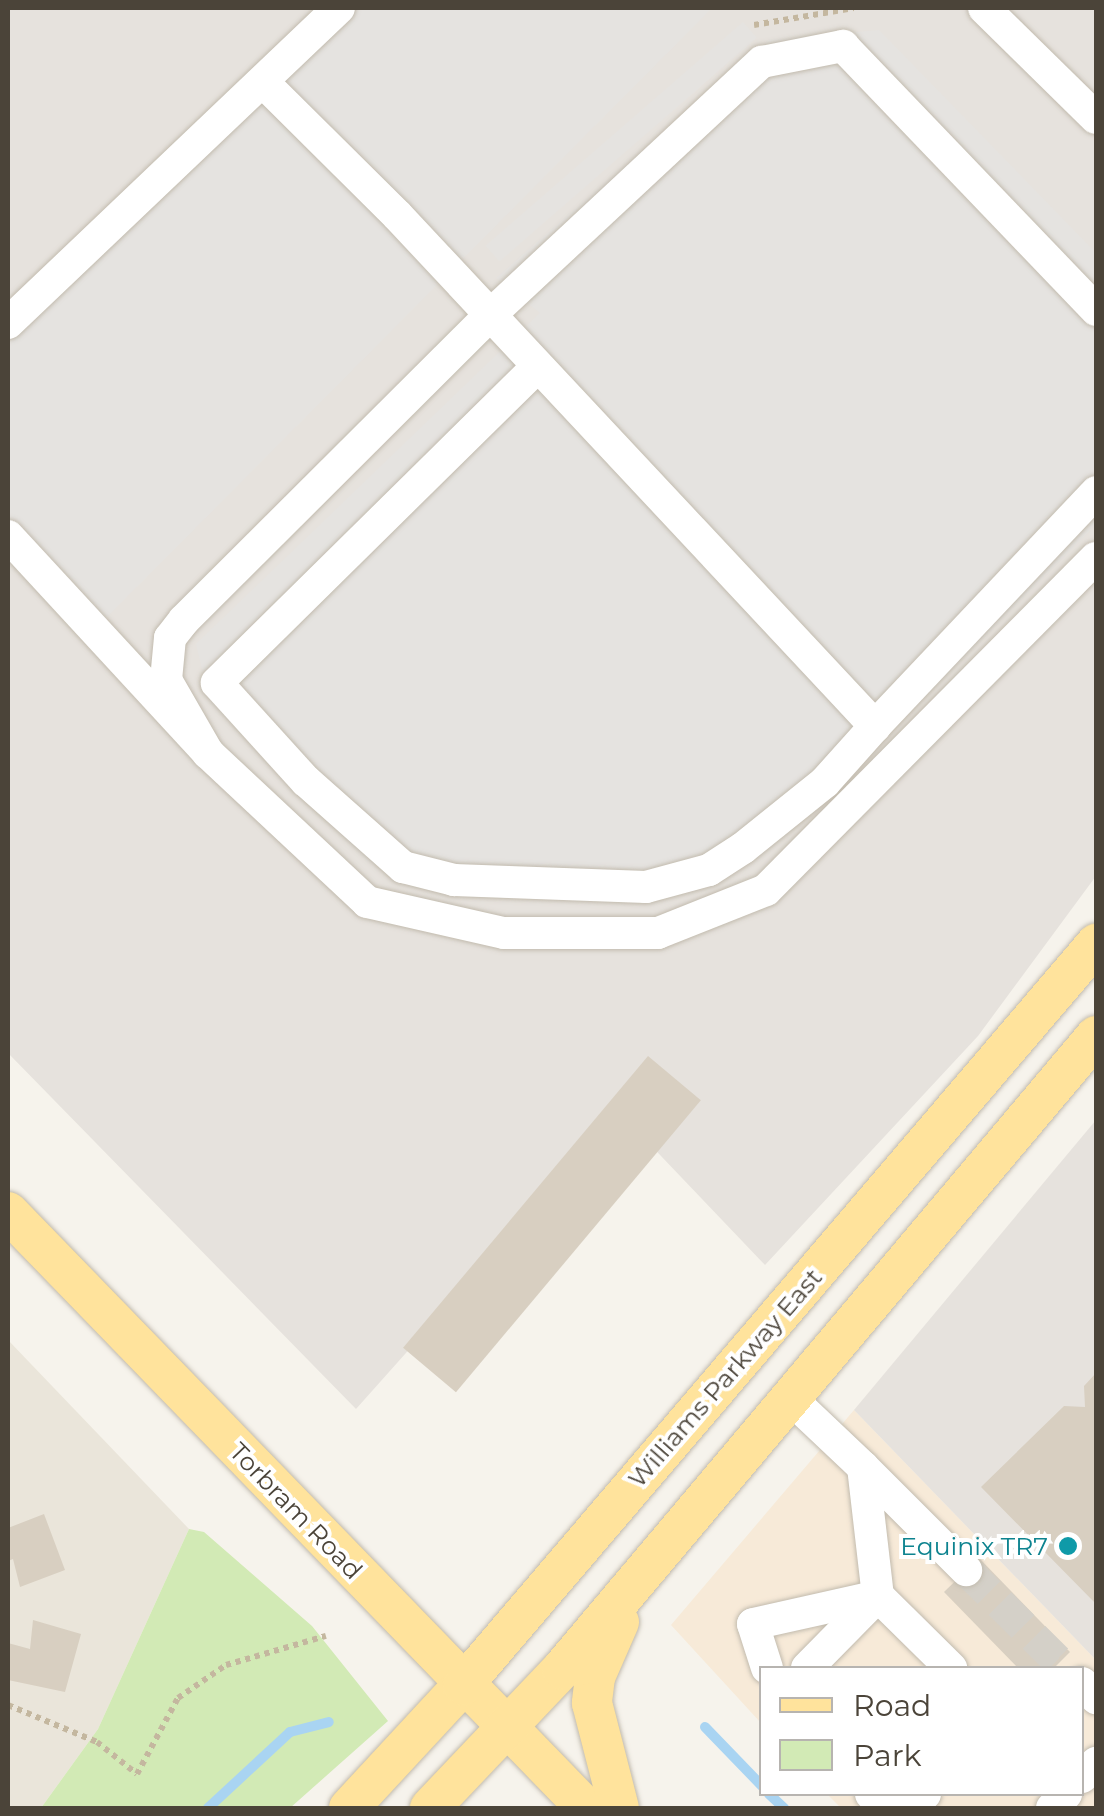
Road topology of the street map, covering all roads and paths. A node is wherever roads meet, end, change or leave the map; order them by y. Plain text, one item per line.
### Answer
1 (339, 8) edge
2 (854, 8) edge
3 (984, 8) edge
4 (754, 26) dead end
5 (263, 82) junction
6 (1096, 118) edge
7 (1096, 310) edge
8 (487, 318) junction
9 (8, 322) edge
10 (535, 368) junction
11 (1096, 492) edge
12 (8, 536) edge
13 (1096, 558) edge
14 (875, 726) junction
15 (208, 753) junction
16 (1096, 944) edge
17 (1096, 1036) edge
18 (8, 1212) edge
19 (789, 1397) junction
20 (863, 1467) junction
21 (966, 1570) tunnel mouth
22 (640, 1576) junction
23 (878, 1596) junction
24 (326, 1636) dead end
25 (827, 1662) edge
26 (766, 1666) edge
27 (949, 1666) edge
28 (463, 1684) junction
29 (8, 1705) edge
30 (506, 1725) junction
31 (898, 1796) edge
32 (925, 1798) edge
33 (349, 1808) edge
34 (430, 1808) edge
35 (586, 1808) edge
36 (619, 1808) edge

1 - 5 lane
2 - 4 path
3 - 6 lane
5 - 8 lane
5 - 9 lane
7 - 8 lane
8 - 10 lane
8 - 15 lane
10 - 14 lane
10 - 14 lane
11 - 14 lane
12 - 15 lane
13 - 15 lane
16 - 28 main road, Williams Parkway East
17 - 19 main road
18 - 28 main road, Torbram Road
19 - 20 lane
19 - 22 main road
20 - 21 lane
20 - 23 lane
22 - 30 main road
22 - 36 main road
23 - 25 lane
23 - 26 lane
23 - 27 lane
24 - 29 path
28 - 30 main road, Torbram Road
28 - 33 main road, Williams Parkway East
30 - 34 main road
30 - 35 main road, Torbram Road
31 - 32 lane

